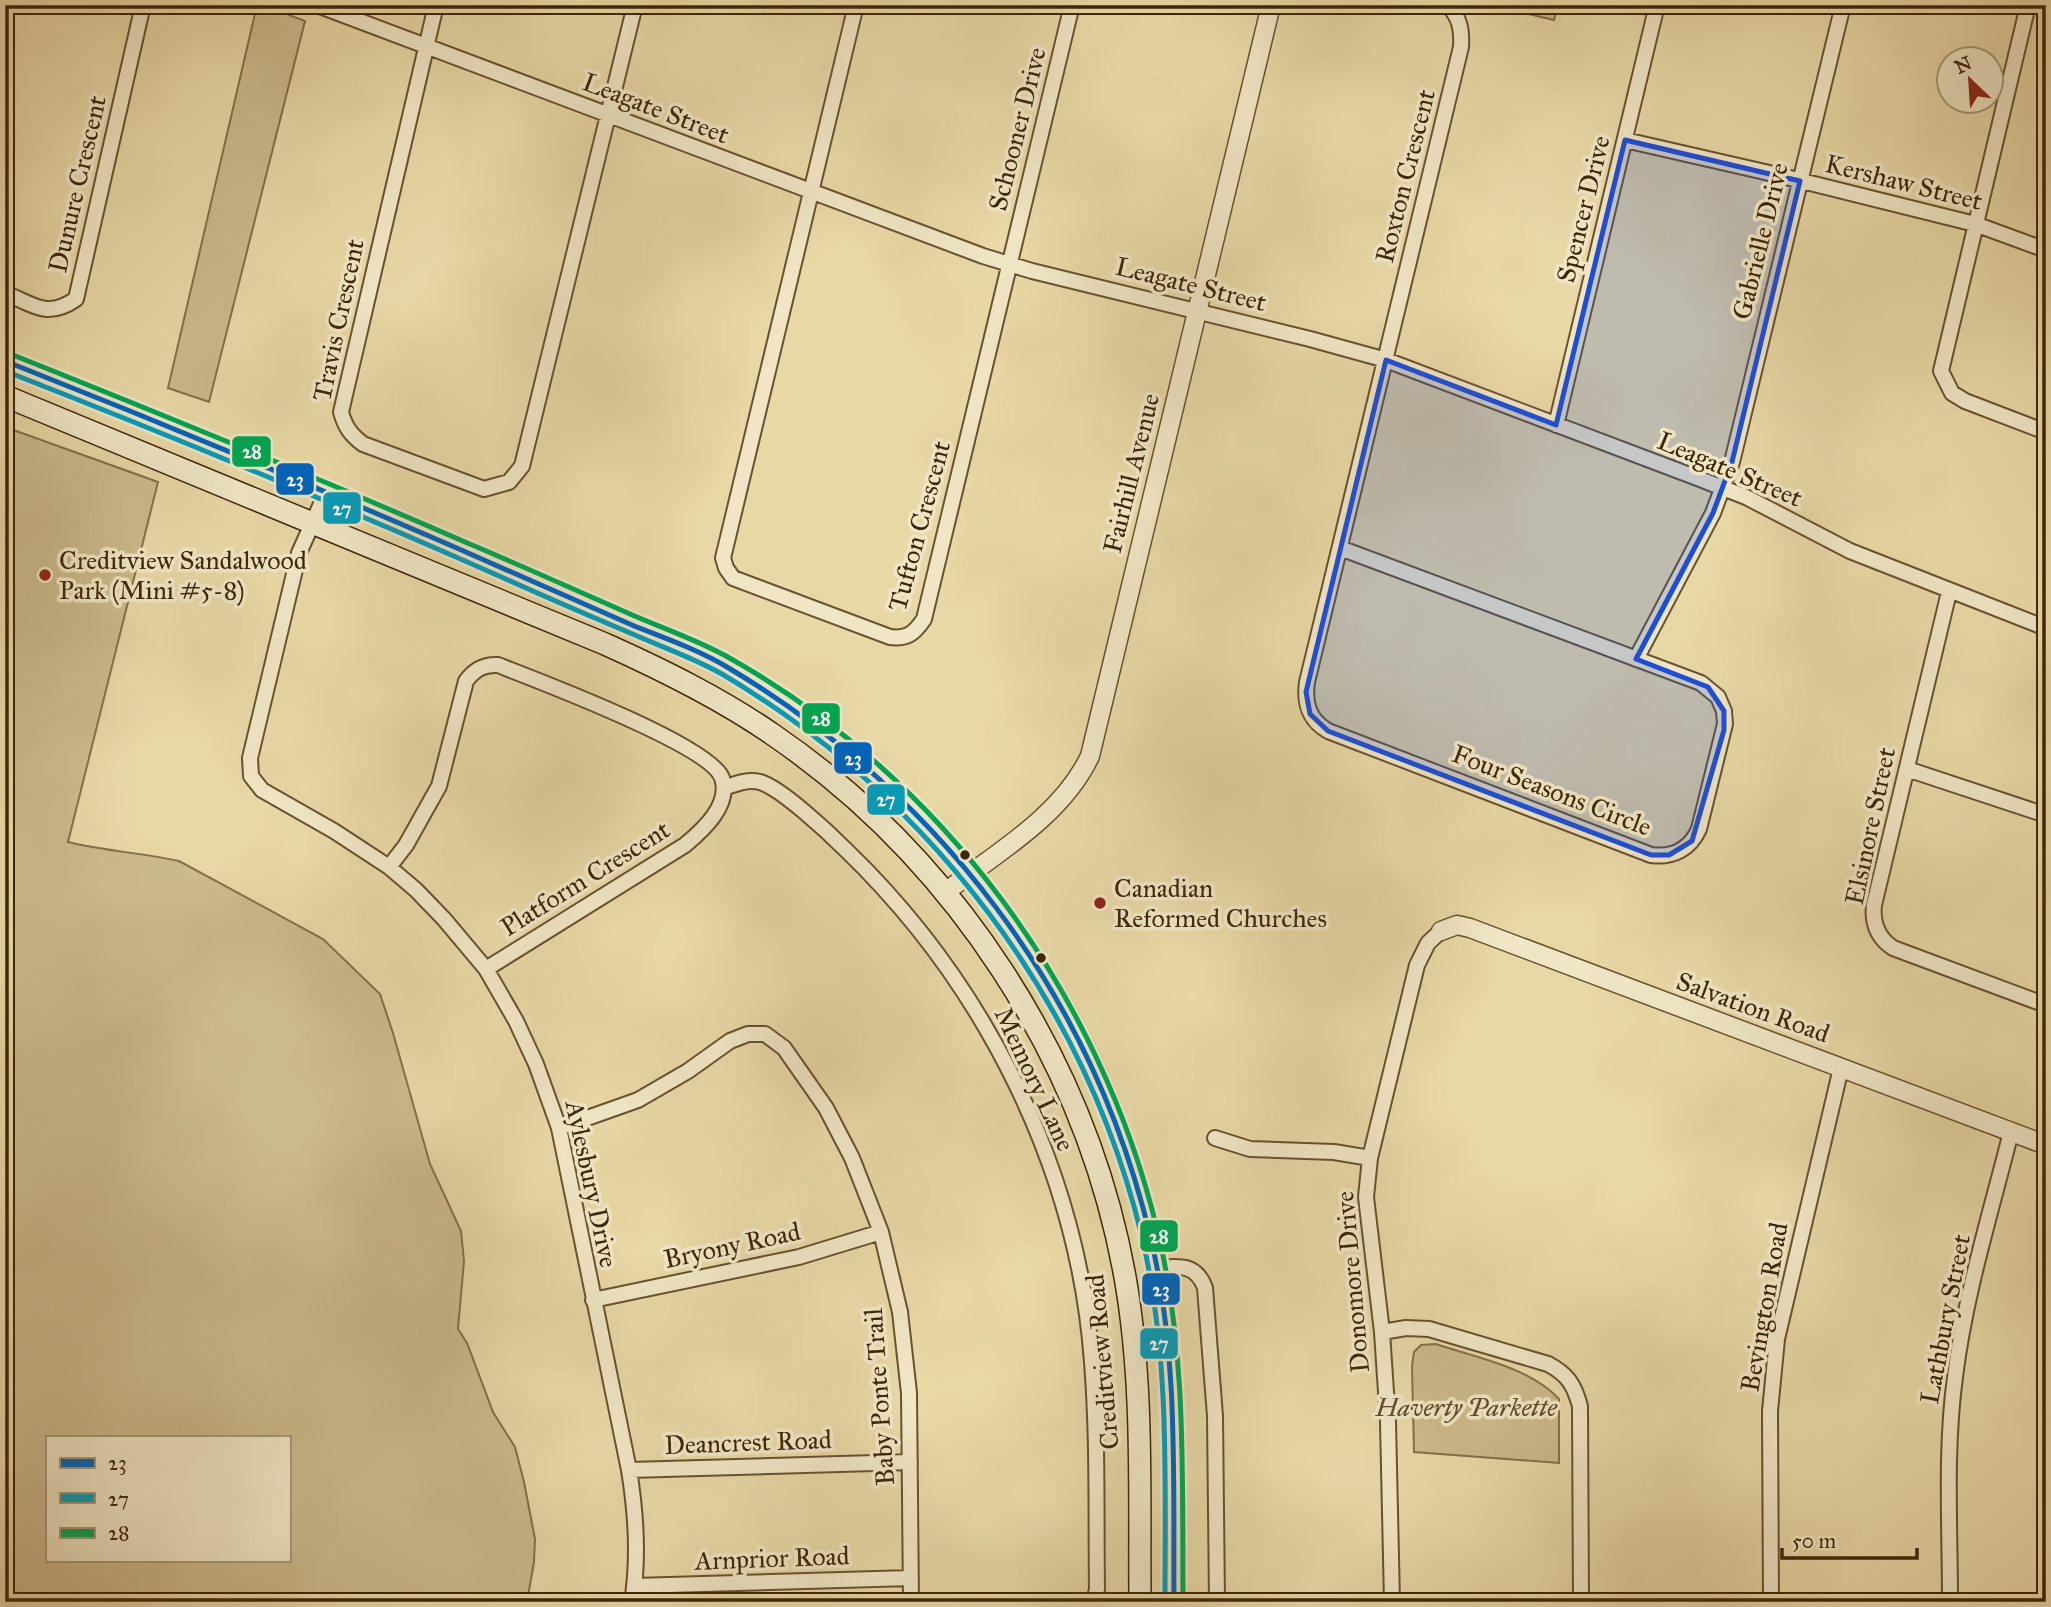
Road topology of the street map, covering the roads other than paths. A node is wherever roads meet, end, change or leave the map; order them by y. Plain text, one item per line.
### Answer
1 (143, 5) edge
2 (317, 5) edge
3 (436, 5) edge
4 (635, 5) edge
5 (856, 5) edge
6 (1072, 5) edge
7 (1271, 5) edge
8 (1448, 5) edge
9 (1657, 5) edge
10 (1843, 5) edge
11 (2028, 5) edge
12 (427, 46) junction
13 (608, 116) junction
14 (1625, 140) junction
15 (1800, 181) junction
16 (811, 193) junction
17 (1975, 224) junction
18 (2046, 250) edge
19 (1009, 264) junction
20 (5, 293) edge
21 (1196, 311) junction
22 (1385, 360) junction
23 (5, 361) edge
24 (5, 396) edge
25 (1556, 425) junction
26 (2046, 432) edge
27 (1722, 488) junction
28 (326, 493) junction
29 (313, 522) junction
30 (1340, 548) junction
31 (1950, 592) junction
32 (2046, 628) edge
33 (1636, 659) junction
34 (1907, 769) junction
35 (724, 788) junction
36 (2046, 815) edge
37 (389, 867) junction
38 (970, 873) junction
39 (944, 893) junction
40 (1441, 931) joint
41 (486, 969) junction
42 (2046, 1005) edge
43 (1841, 1068) junction
44 (559, 1128) junction
45 (2011, 1132) junction
46 (1215, 1138) dead end
47 (2046, 1145) edge
48 (1370, 1158) junction
49 (881, 1232) junction
50 (1157, 1268) junction
51 (593, 1300) junction
52 (1382, 1332) junction
53 (910, 1462) junction
54 (629, 1470) junction
55 (911, 1578) junction
56 (635, 1586) junction
57 (632, 1602) edge
58 (911, 1602) edge
59 (1094, 1602) edge
60 (1140, 1602) edge
61 (1174, 1602) edge
62 (1217, 1602) edge
63 (1392, 1602) edge
64 (1581, 1602) edge
65 (1771, 1602) edge
66 (1950, 1602) edge

1 - 20 street, Dunure Crescent
2 - 12 street, Leagate Street
3 - 12 street, Travis Crescent
4 - 13 street, Travis Crescent
5 - 16 street, Tufton Crescent
6 - 19 street, Schooner Drive
7 - 21 street, Fairhill Avenue
8 - 22 street, Roxton Crescent
9 - 14 street, Spencer Drive
10 - 15 street, Gabrielle Drive
11 - 17 street
12 - 13 street, Leagate Street
12 - 13 street, Travis Crescent
13 - 16 street, Leagate Street
14 - 15 street, Kershaw Street
14 - 25 street, Spencer Drive
15 - 17 street, Kershaw Street
15 - 27 street, Gabrielle Drive
16 - 19 street, Leagate Street
16 - 19 street, Tufton Crescent
17 - 18 street, Kershaw Street
17 - 26 street
19 - 21 street, Leagate Street
21 - 22 street, Leagate Street
21 - 38 street, Fairhill Avenue
22 - 25 street, Leagate Street
22 - 30 street, Four Seasons Circle
23 - 28 main road
24 - 29 main road, Creditview Road
25 - 27 street, Leagate Street
27 - 31 street, Leagate Street
27 - 33 street, Gabrielle Drive
28 - 29 street, Aylesbury Drive
28 - 38 main road
29 - 37 street, Aylesbury Drive
29 - 39 main road, Creditview Road
30 - 33 street, Four Seasons Circle
30 - 33 street, Four Seasons Circle
31 - 32 street, Leagate Street
31 - 34 street, Elsinore Street
34 - 36 street
34 - 42 street, Elsinore Street
35 - 37 street
35 - 41 street, Platform Crescent
35 - 59 street, Memory Lane
37 - 41 street, Aylesbury Drive
38 - 39 street, Fairhill Avenue
38 - 50 main road
39 - 60 main road, Creditview Road
40 - 43 street, Salvation Road
40 - 48 street, Donomore Drive
41 - 44 street, Aylesbury Drive
43 - 45 street, Salvation Road
43 - 65 street, Bevington Road
44 - 49 street, Baby Ponte Trail
44 - 51 street, Aylesbury Drive
45 - 47 street, Salvation Road
45 - 66 street, Lathbury Street
46 - 48 street
48 - 52 street, Donomore Drive
49 - 51 street, Bryony Road
49 - 53 street, Baby Ponte Trail
50 - 61 main road
50 - 62 street
51 - 54 street, Aylesbury Drive
52 - 63 street, Donomore Drive
52 - 64 street
53 - 54 street, Deancrest Road
53 - 55 street, Baby Ponte Trail
54 - 56 street, Aylesbury Drive
55 - 56 street, Arnprior Road
55 - 58 street, Baby Ponte Trail
56 - 57 street, Aylesbury Drive

